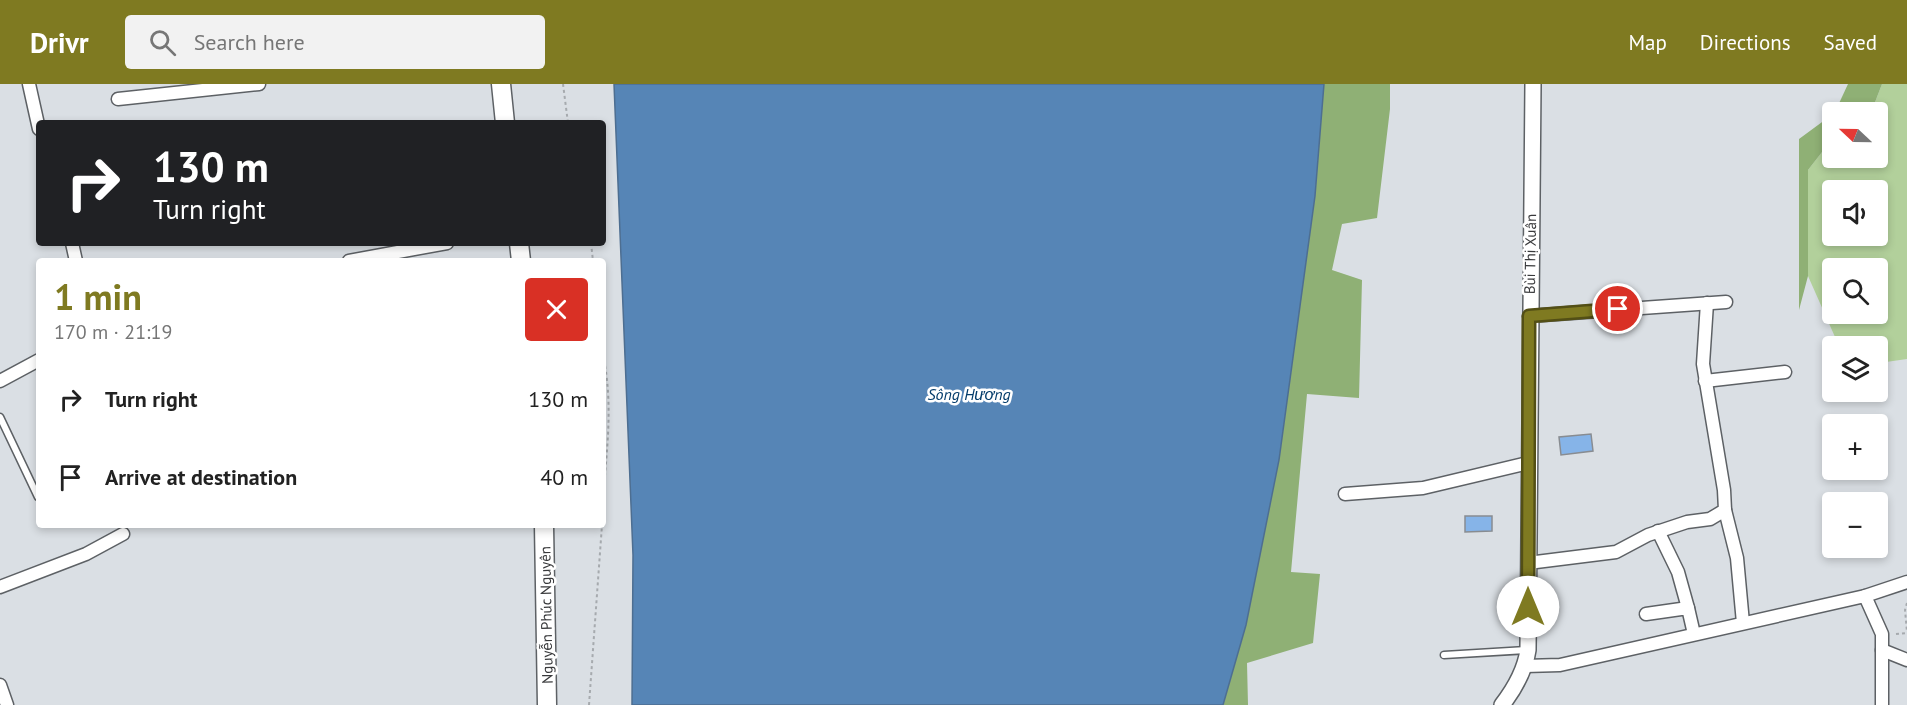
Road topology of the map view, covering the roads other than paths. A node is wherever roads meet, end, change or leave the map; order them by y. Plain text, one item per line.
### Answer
1 (29, 84) edge
2 (260, 84) edge
3 (501, 84) edge
4 (1533, 84) edge
5 (118, 99) dead end
6 (37, 120) edge
7 (506, 120) edge
8 (431, 246) edge
9 (365, 258) edge
10 (1726, 302) dead end
11 (1707, 303) junction
12 (1529, 316) junction
13 (36, 362) edge
14 (1785, 372) dead end
15 (0, 381) edge
16 (1705, 381) junction
17 (0, 417) edge
18 (1528, 463) junction
19 (36, 493) edge
20 (1346, 494) dead end
21 (1725, 510) junction
22 (544, 528) edge
23 (1658, 531) junction
24 (123, 534) dead end
25 (1528, 563) junction
26 (1907, 582) edge
27 (0, 587) edge
28 (1864, 596) junction
29 (1688, 608) junction
30 (1646, 614) dead end
31 (1743, 623) junction
32 (1694, 634) junction
33 (1528, 650) junction
34 (1882, 650) junction
35 (1444, 656) dead end
36 (1907, 660) edge
37 (1526, 666) junction
38 (0, 685) edge
39 (7, 705) edge
40 (547, 705) edge
41 (1502, 705) edge
42 (1881, 705) edge

1 - 6 street
2 - 5 street
3 - 7 main road
4 - 12 street, Bùi Thị Xuân
8 - 9 street
10 - 11 street
11 - 12 street
11 - 16 street
12 - 18 street, Bùi Thị Xuân
13 - 15 street
14 - 16 street
16 - 21 street
17 - 19 lane
18 - 20 street
18 - 25 street, Bùi Thị Xuân
21 - 23 street
21 - 31 street
22 - 40 main road, Nguyễn Phúc Nguyên
23 - 25 street
23 - 29 street
24 - 27 street
25 - 33 street, Bùi Thị Xuân
26 - 28 street
28 - 31 street
28 - 34 street
29 - 30 street
29 - 32 street
31 - 32 street
32 - 37 street
33 - 35 lane
33 - 37 street, Bùi Thị Xuân
34 - 36 street
34 - 42 street
37 - 41 street, Bùi Thị Xuân
38 - 39 street

